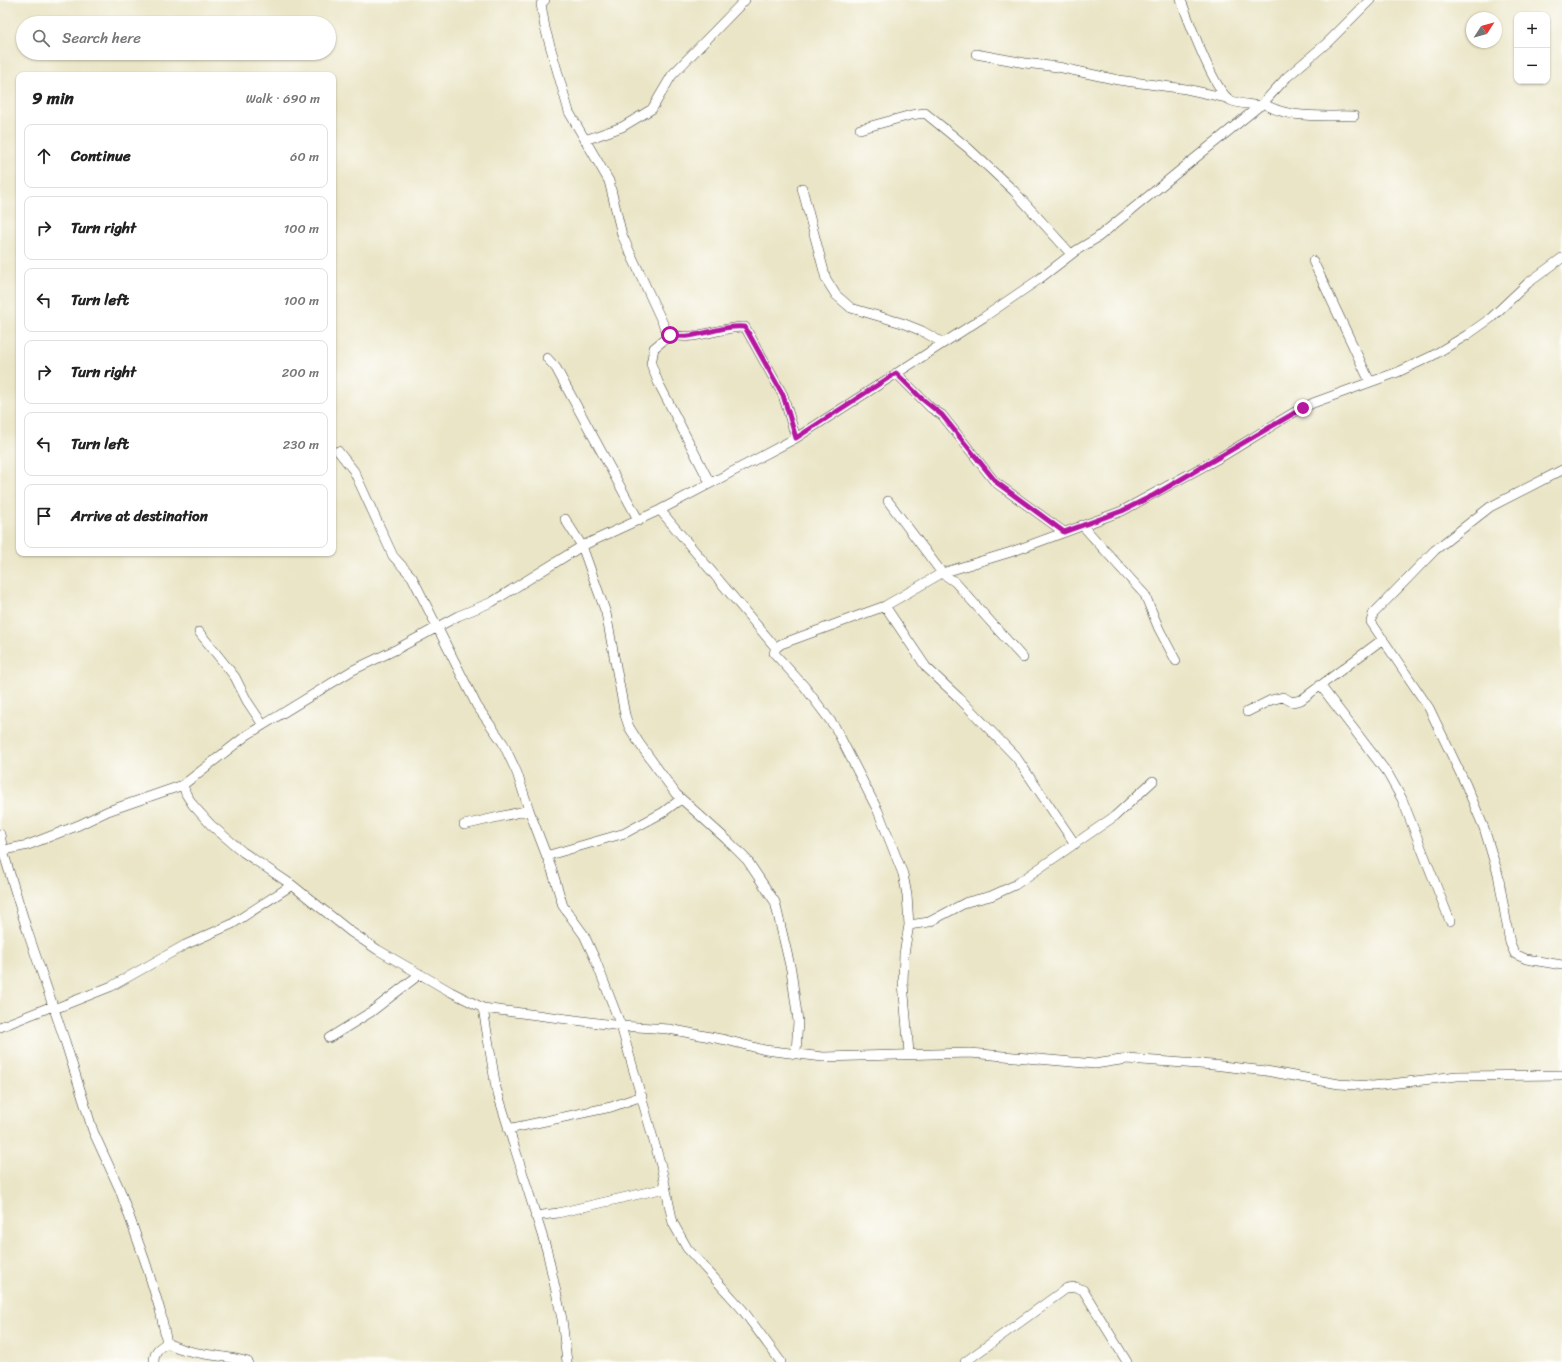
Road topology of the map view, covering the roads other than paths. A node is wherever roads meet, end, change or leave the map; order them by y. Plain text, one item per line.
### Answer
1 (545, 0) edge
2 (745, 0) edge
3 (1181, 0) edge
4 (1370, 0) edge
5 (976, 54) dead end
6 (1227, 98) junction
7 (1261, 104) junction
8 (1354, 116) dead end
9 (860, 129) dead end
10 (585, 140) junction
11 (802, 188) dead end
12 (1072, 254) junction
13 (1562, 258) edge
14 (1313, 261) dead end
15 (670, 335) junction
16 (943, 343) junction
17 (547, 358) dead end
18 (896, 373) junction
19 (1370, 382) junction
20 (796, 438) junction
21 (338, 451) dead end
22 (1562, 470) edge
23 (710, 483) junction
24 (888, 501) dead end
25 (660, 510) junction
26 (565, 519) dead end
27 (639, 521) junction
28 (1082, 525) junction
29 (1064, 532) junction
30 (582, 546) junction
31 (942, 573) junction
32 (885, 606) junction
33 (438, 628) junction
34 (199, 632) dead end
35 (1383, 639) junction
36 (776, 648) junction
37 (1023, 658) dead end
38 (1176, 661) dead end
39 (1320, 685) junction
40 (1248, 712) dead end
41 (263, 724) junction
42 (1153, 782) dead end
43 (182, 785) junction
44 (681, 799) junction
45 (529, 810) junction
46 (464, 825) dead end
47 (0, 834) edge
48 (1075, 844) junction
49 (2, 851) edge
50 (546, 856) junction
51 (292, 885) junction
52 (1450, 921) dead end
53 (909, 925) junction
54 (1562, 965) edge
55 (420, 974) junction
56 (483, 1008) junction
57 (54, 1009) junction
58 (621, 1026) junction
59 (0, 1027) edge
60 (329, 1038) dead end
61 (796, 1053) junction
62 (909, 1053) junction
63 (1562, 1075) edge
64 (642, 1096) junction
65 (508, 1129) junction
66 (665, 1188) junction
67 (535, 1216) junction
68 (167, 1344) junction
69 (154, 1362) edge
70 (248, 1362) edge
71 (568, 1362) edge
72 (781, 1362) edge
73 (965, 1362) edge
74 (1127, 1362) edge

1 - 10 street
2 - 10 street
3 - 6 street
4 - 7 street
5 - 6 street
6 - 7 street
7 - 8 street
7 - 12 street
9 - 12 street
10 - 15 street
11 - 16 street
12 - 16 street
13 - 19 street
14 - 19 street
15 - 20 street
15 - 23 street
16 - 18 street
17 - 27 street
18 - 20 street
18 - 29 street
19 - 28 street
20 - 23 street
21 - 33 street
22 - 35 street
23 - 25 street
24 - 31 street
25 - 27 street
25 - 36 street
26 - 30 street
27 - 30 street
28 - 29 street
28 - 38 street
29 - 31 street
30 - 33 street
30 - 44 street
31 - 32 street
31 - 37 street
32 - 36 street
32 - 48 street
33 - 41 street
33 - 45 street
34 - 41 street
35 - 39 street
35 - 54 street
36 - 53 street
39 - 40 street
39 - 52 street
41 - 43 street
42 - 48 street
43 - 49 street
43 - 51 street
44 - 50 street
44 - 61 street
45 - 46 street
45 - 50 street
47 - 49 street
48 - 53 street
49 - 57 street
50 - 58 street
51 - 55 street
51 - 57 street
53 - 62 street
55 - 56 street
55 - 60 street
56 - 58 street
56 - 65 street
57 - 59 street
57 - 68 street
58 - 61 street
58 - 64 street
61 - 62 street
62 - 63 street
64 - 65 street
64 - 66 street
65 - 67 street
66 - 67 street
66 - 72 street
67 - 71 street
68 - 69 street
68 - 70 street
73 - 74 street

